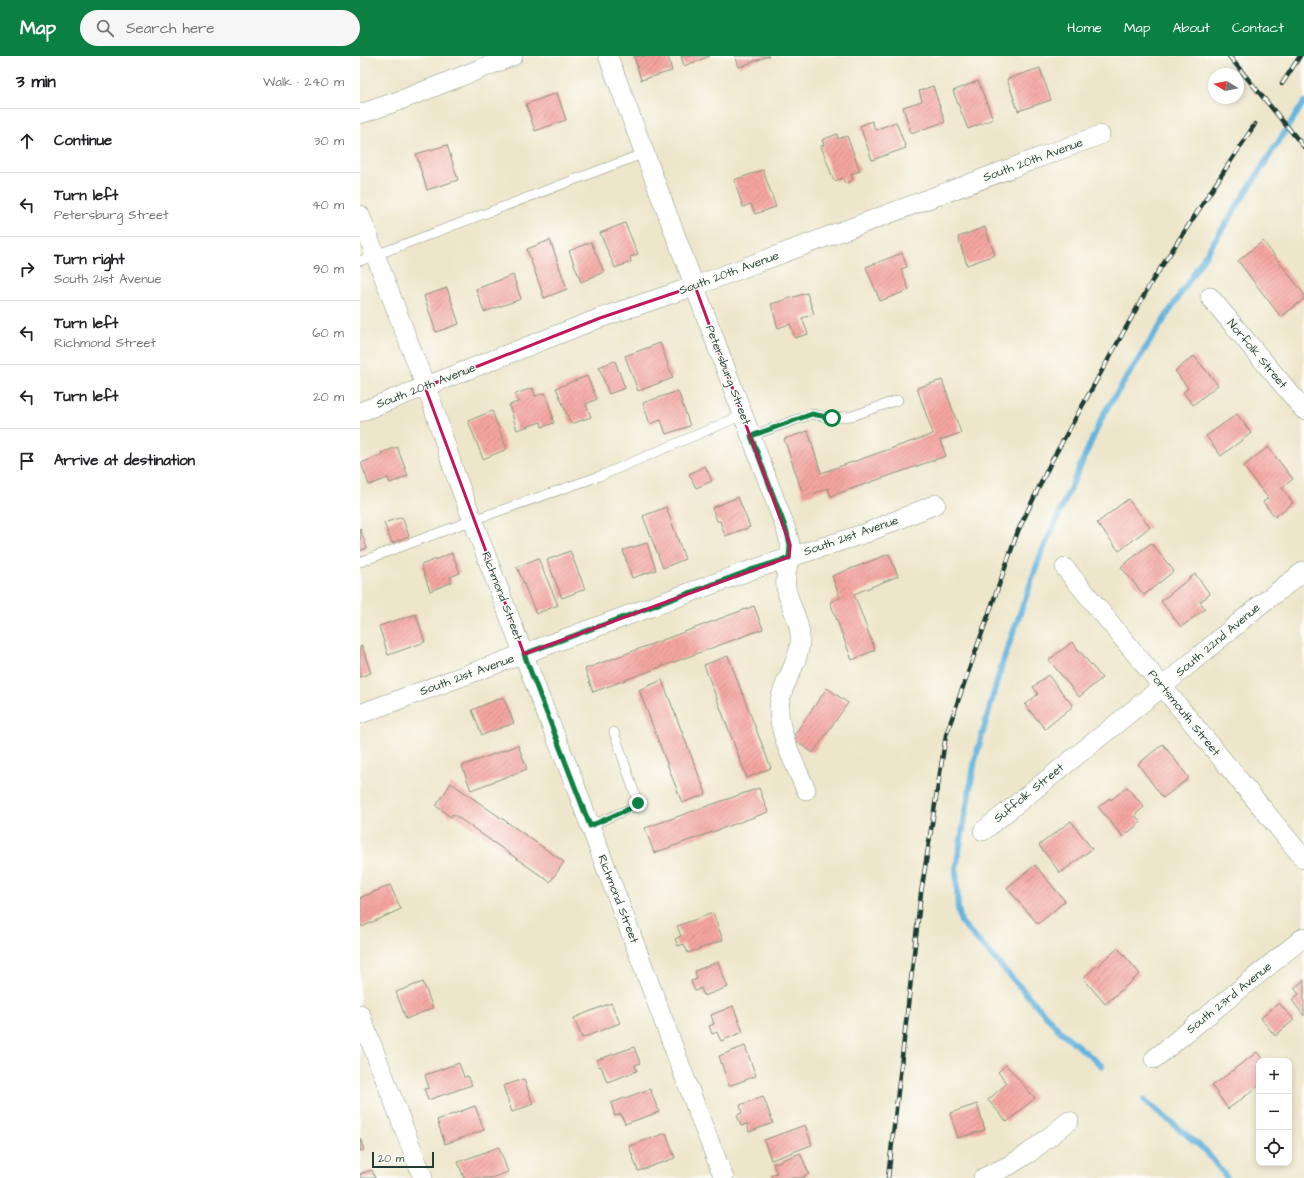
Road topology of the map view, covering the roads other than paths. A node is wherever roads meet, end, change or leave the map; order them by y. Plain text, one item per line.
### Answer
1 (513, 56) edge
2 (608, 56) edge
3 (360, 114) edge
4 (1100, 135) dead end
5 (645, 153) junction
6 (360, 215) edge
7 (367, 258) edge
8 (695, 286) junction
9 (1210, 297) dead end
10 (425, 387) junction
11 (898, 400) dead end
12 (1304, 410) edge
13 (360, 412) edge
14 (743, 415) junction
15 (751, 436) junction
16 (936, 504) dead end
17 (473, 520) junction
18 (789, 558) junction
19 (360, 562) edge
20 (1065, 568) dead end
21 (1304, 572) edge
22 (524, 654) junction
23 (1162, 686) junction
24 (360, 714) edge
25 (614, 732) dead end
26 (1076, 756) joint
27 (806, 790) dead end
28 (590, 826) junction
29 (983, 830) dead end
30 (1304, 858) edge
31 (1304, 937) edge
32 (360, 1014) edge
33 (1154, 1059) dead end
34 (1069, 1121) dead end
35 (1019, 1170) edge
36 (423, 1178) edge
37 (724, 1178) edge
38 (983, 1178) edge

1 - 3 street
2 - 5 street, Petersburg Street
4 - 8 street, South 20th Avenue
5 - 7 lane
5 - 8 street, Petersburg Street
6 - 7 street, Richmond Street
7 - 10 street, Richmond Street
8 - 10 street, South 20th Avenue
8 - 14 street, Petersburg Street
9 - 12 street, Norfolk Street
10 - 13 street, South 20th Avenue
10 - 17 street, Richmond Street
11 - 15 lane
14 - 15 street, Petersburg Street
14 - 17 lane
15 - 18 street, Petersburg Street
16 - 18 street, South 21st Avenue
17 - 19 lane
17 - 22 street, Richmond Street
18 - 22 street, South 21st Avenue
18 - 27 street, Petersburg Street
20 - 23 street, Portsmouth Street
21 - 23 street, South 22nd Avenue
22 - 24 street, South 21st Avenue
22 - 28 street, Richmond Street
23 - 26 street, South 22nd Avenue
23 - 30 street, Portsmouth Street
25 - 28 lane
26 - 29 street, Suffolk Street
28 - 37 street, Richmond Street
31 - 33 street, South 23rd Avenue
32 - 36 street
34 - 35 street
35 - 38 street

